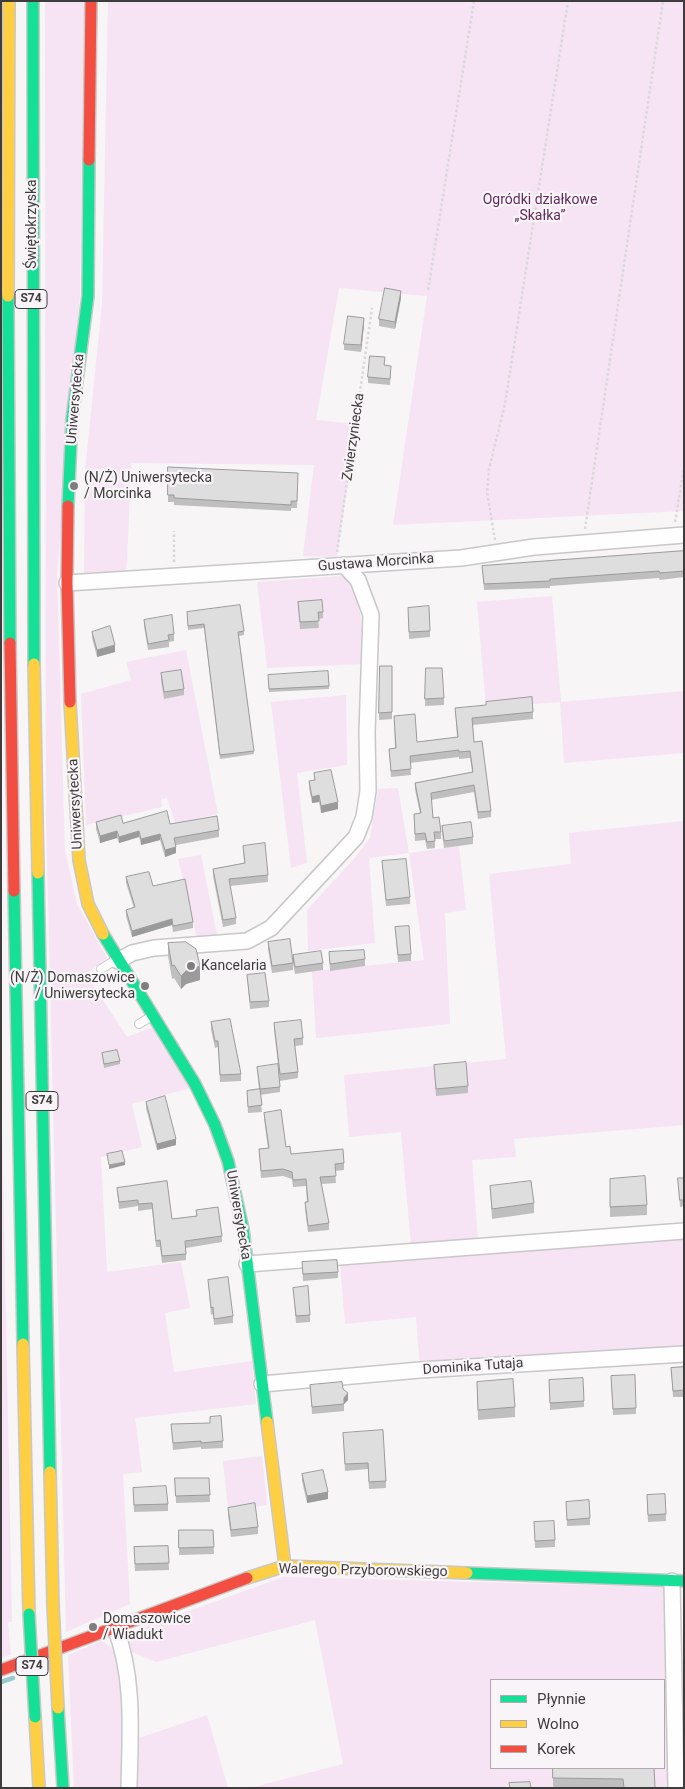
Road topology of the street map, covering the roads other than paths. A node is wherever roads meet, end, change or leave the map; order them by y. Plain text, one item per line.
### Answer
1 (9, 1) edge
2 (33, 1) edge
3 (91, 1) edge
4 (678, 535) edge
5 (340, 566) junction
6 (67, 583) junction
7 (117, 960) junction
8 (101, 969) dead end
9 (153, 1015) junction
10 (139, 1024) dead end
11 (684, 1231) edge
12 (247, 1264) junction
13 (684, 1354) edge
14 (262, 1384) junction
15 (284, 1566) junction
16 (678, 1581) edge
17 (115, 1627) junction
18 (1, 1670) edge
19 (39, 1788) edge
20 (63, 1788) edge
21 (129, 1788) edge
22 (676, 1788) edge

1 - 19 main road, Świętokrzyska / S74, bridge
2 - 20 main road, Świętokrzyska / S74, bridge
3 - 6 main road, Uniwersytecka
4 - 5 street, Gustawa Morcinka
5 - 6 street, Gustawa Morcinka
5 - 7 street
6 - 7 main road, Uniwersytecka
7 - 8 lane
7 - 9 main road, Uniwersytecka
9 - 10 lane
9 - 12 main road, Uniwersytecka
11 - 12 street
12 - 14 main road, Uniwersytecka
13 - 14 street, Dominika Tutaja
14 - 15 main road, Uniwersytecka
15 - 16 main road, Walerego Przyborowskiego
15 - 17 main road, Walerego Przyborowskiego
16 - 22 street
17 - 18 main road, Walerego Przyborowskiego
17 - 21 street

